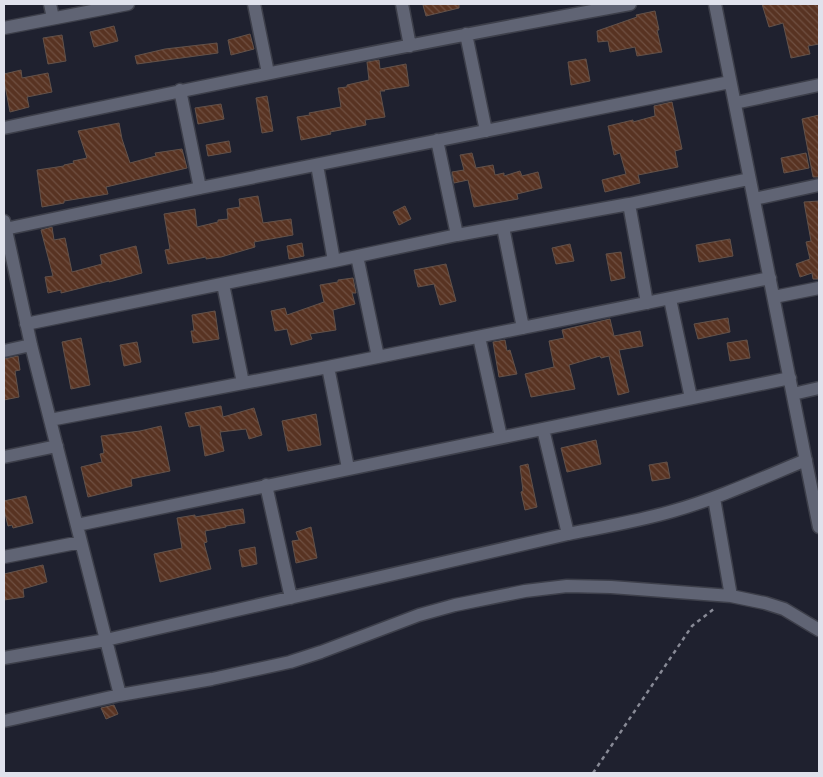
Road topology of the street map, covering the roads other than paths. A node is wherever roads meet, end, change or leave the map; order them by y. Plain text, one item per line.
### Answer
1 (50, 4) edge
2 (128, 4) edge
3 (254, 4) edge
4 (402, 4) edge
5 (630, 4) edge
6 (715, 4) edge
7 (53, 18) junction
8 (4, 28) edge
9 (466, 34) junction
10 (410, 46) junction
11 (268, 73) junction
12 (730, 82) junction
13 (819, 85) edge
14 (180, 90) junction
15 (735, 103) junction
16 (4, 128) edge
17 (486, 131) junction
18 (438, 140) junction
19 (317, 165) junction
20 (749, 179) junction
21 (819, 186) edge
22 (200, 188) junction
23 (754, 199) junction
24 (629, 204) junction
25 (5, 225) edge
26 (503, 227) junction
27 (457, 235) junction
28 (7, 252) edge
29 (357, 256) junction
30 (334, 261) junction
31 (770, 278) junction
32 (223, 284) junction
33 (819, 288) edge
34 (774, 297) junction
35 (670, 299) junction
36 (647, 303) junction
37 (26, 324) junction
38 (523, 328) junction
39 (479, 337) junction
40 (31, 345) junction
41 (4, 351) edge
42 (378, 357) junction
43 (328, 367) junction
44 (790, 378) junction
45 (243, 383) junction
46 (819, 388) edge
47 (793, 394) junction
48 (691, 398) junction
49 (50, 420) junction
50 (543, 428) junction
51 (501, 437) junction
52 (57, 446) junction
53 (4, 457) edge
54 (806, 460) junction
55 (348, 468) junction
56 (266, 486) junction
57 (815, 486) edge
58 (714, 498) junction
59 (77, 525) junction
60 (819, 527) edge
61 (568, 534) junction
62 (81, 542) junction
63 (4, 557) edge
64 (731, 596) junction
65 (291, 598) junction
66 (819, 630) edge
67 (106, 640) junction
68 (4, 658) edge
69 (120, 695) junction
70 (4, 721) edge

1 - 7 street
2 - 7 street
3 - 11 street
4 - 10 street
5 - 9 street
6 - 12 street
7 - 8 street
9 - 10 street
9 - 17 street
10 - 11 street
11 - 14 street
12 - 15 street
12 - 17 street
13 - 15 street
14 - 16 street
14 - 22 street
15 - 20 street
17 - 18 street
18 - 19 street
18 - 27 street
19 - 22 street
19 - 30 street
20 - 23 street
20 - 24 street
21 - 23 street
22 - 25 street
23 - 31 street
24 - 26 street
24 - 36 street
25 - 28 street
26 - 27 street
26 - 38 street
27 - 29 street
28 - 37 street
29 - 30 street
29 - 42 street
30 - 32 street
31 - 34 street
31 - 35 street
32 - 37 street
32 - 45 street
33 - 34 street
34 - 44 street
35 - 36 street
35 - 48 street
36 - 38 street
37 - 40 street
38 - 39 street
39 - 42 street
39 - 51 street
40 - 41 street
40 - 49 street
42 - 43 street
43 - 45 street
43 - 55 street
44 - 47 street
44 - 48 street
45 - 49 street
46 - 47 street
47 - 54 street
48 - 50 street
49 - 52 street
50 - 51 street
50 - 61 street
51 - 55 street
52 - 53 street
52 - 59 street
54 - 57 street
54 - 58 street
55 - 56 street
56 - 59 street
56 - 65 street
57 - 60 street
58 - 61 street
58 - 64 street
59 - 62 street
61 - 65 street
62 - 63 street
62 - 67 street
64 - 66 street
64 - 69 street
65 - 67 street
67 - 68 street
67 - 69 street
69 - 70 street

